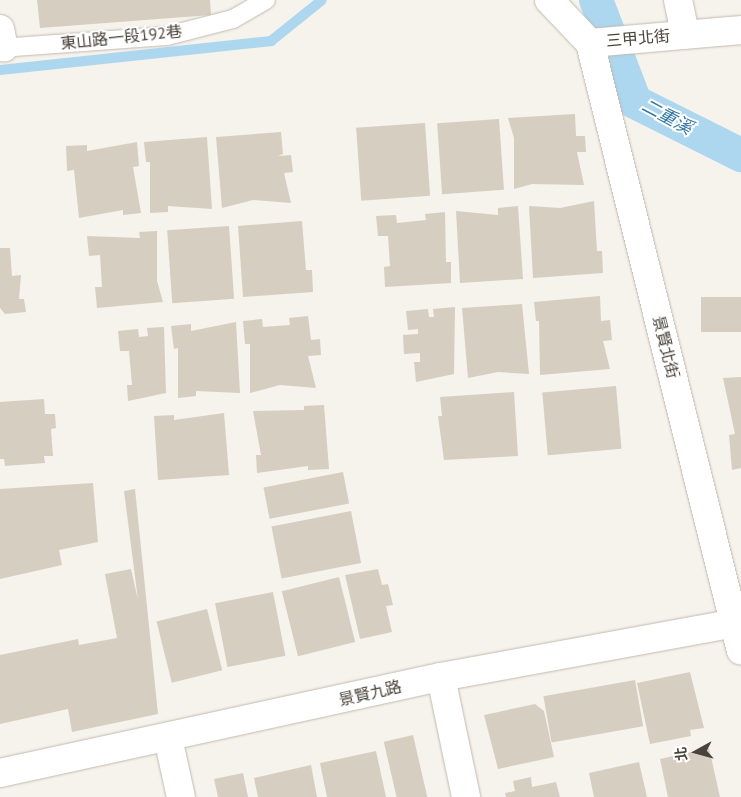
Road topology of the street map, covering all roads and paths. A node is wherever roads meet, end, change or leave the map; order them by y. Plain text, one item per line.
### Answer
1 (266, 0) edge
2 (549, 0) edge
3 (678, 0) edge
4 (741, 30) edge
5 (685, 34) junction
6 (1, 41) edge
7 (590, 43) junction
8 (738, 622) edge
9 (741, 651) edge
10 (441, 677) junction
11 (168, 738) junction
12 (0, 773) edge
13 (181, 797) edge
14 (466, 797) edge

1 - 6 lane, 東山路一段192巷
2 - 7 street, 三甲北街
3 - 5 street
4 - 5 street, 三甲北街
5 - 7 street, 三甲北街
7 - 8 street, 景賢北街
8 - 9 street, 景賢北街
8 - 10 street, 景賢九路
10 - 11 street, 景賢九路
10 - 14 street
11 - 12 street, 景賢九路
11 - 13 street

